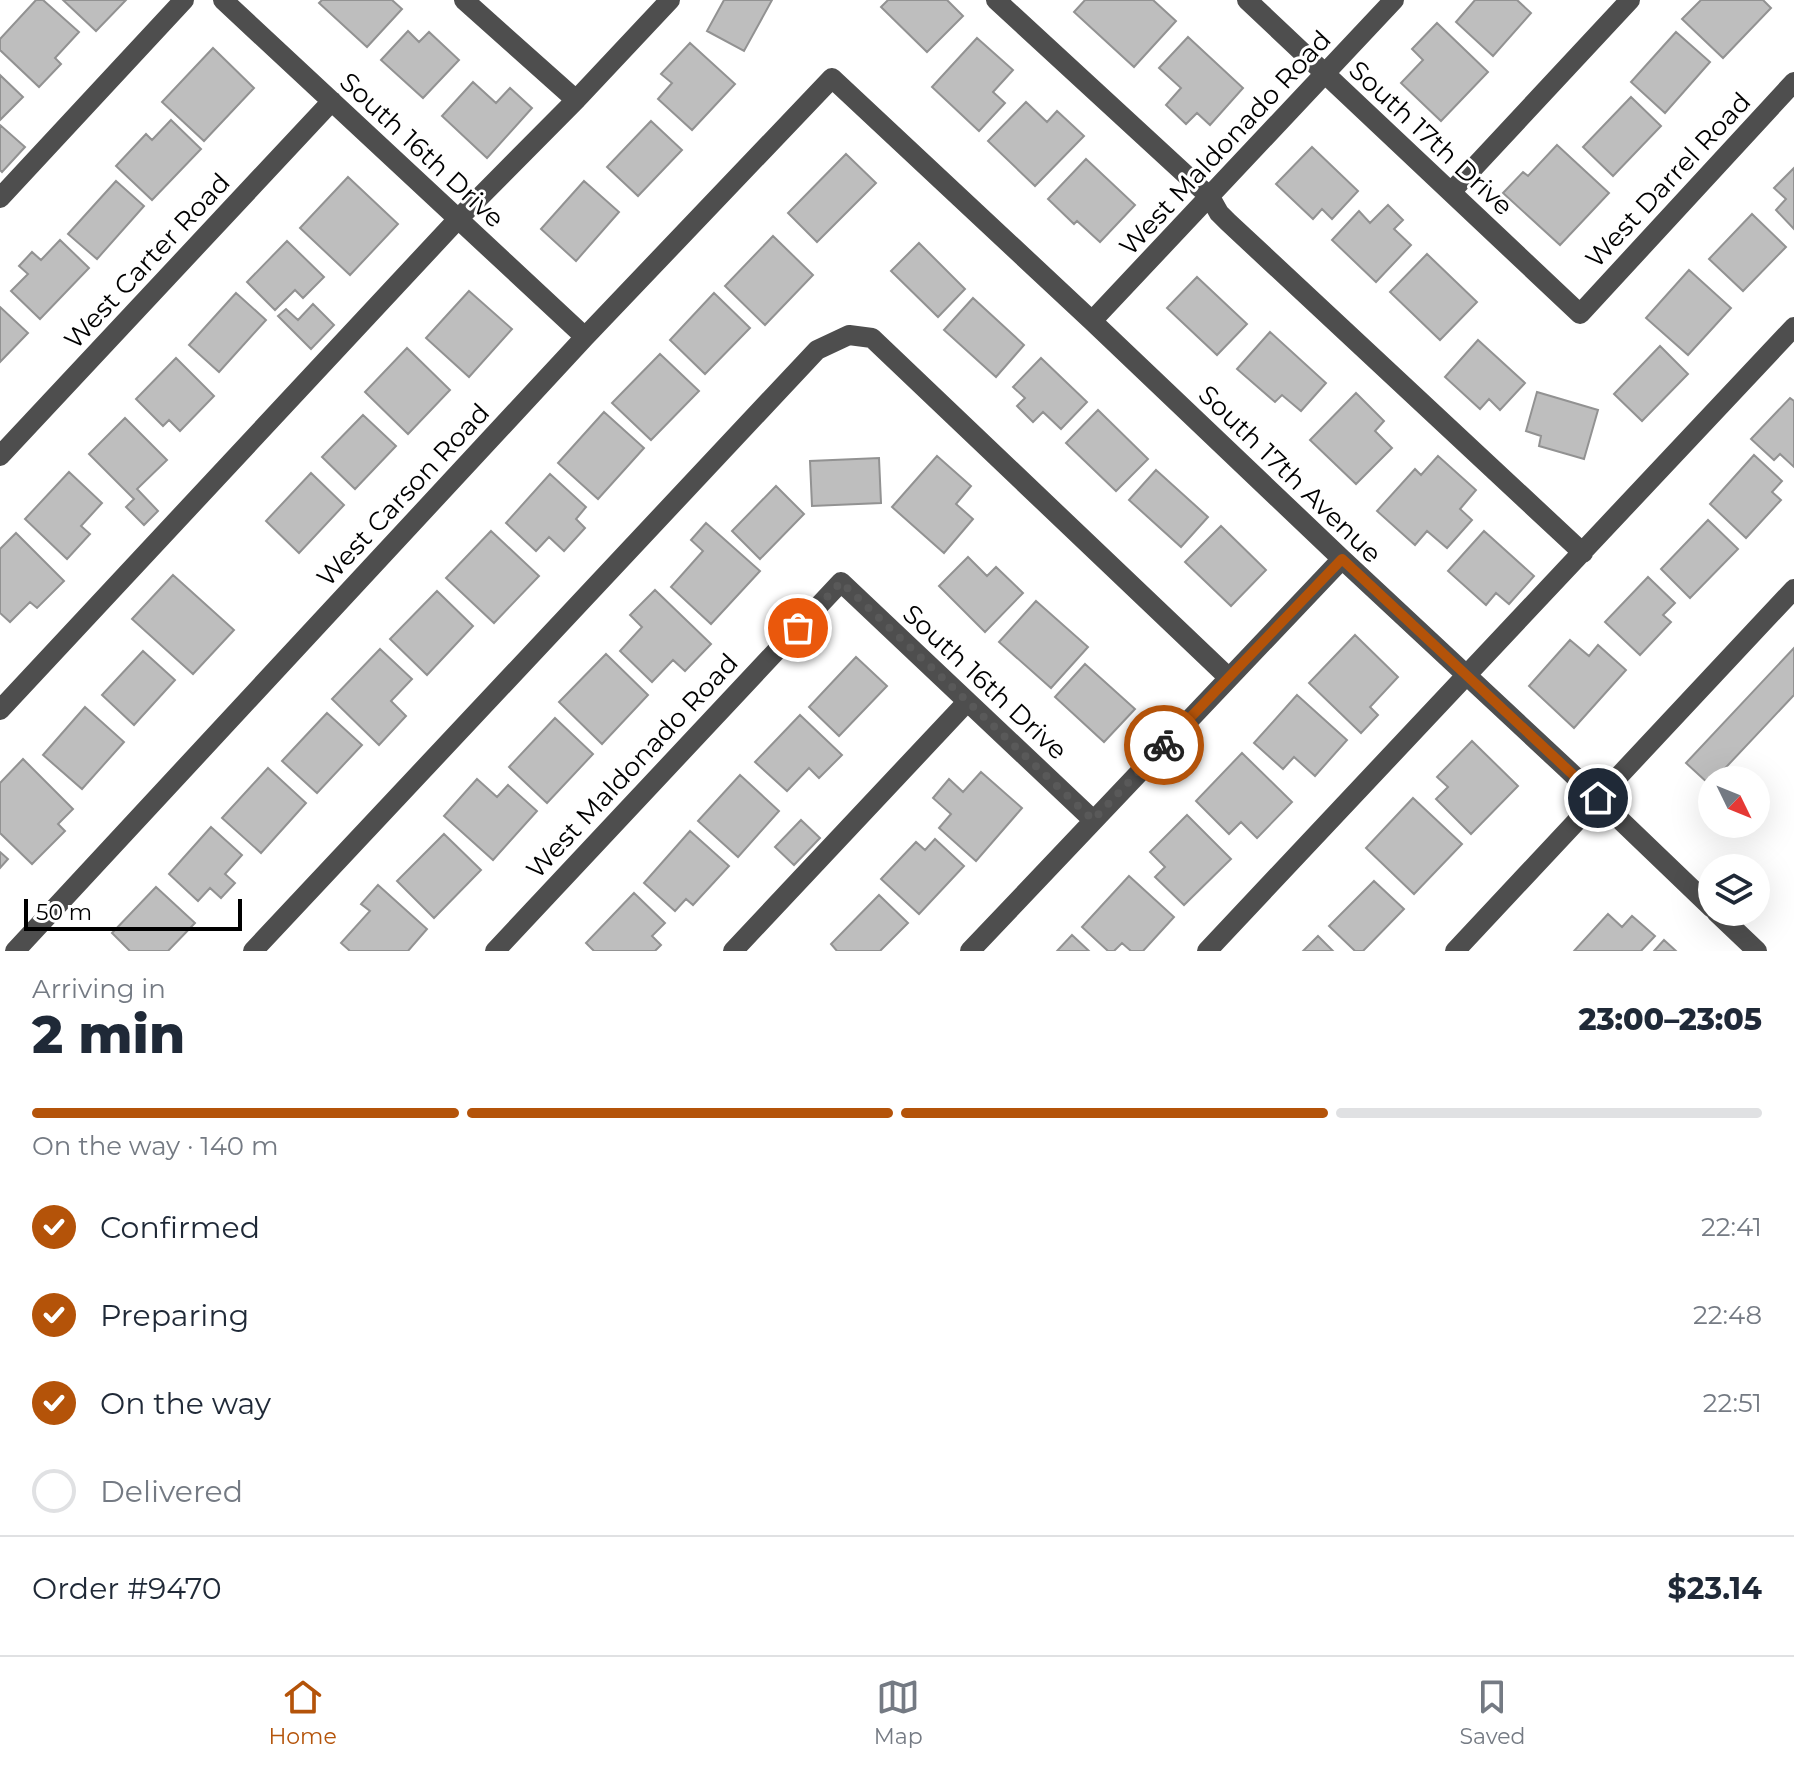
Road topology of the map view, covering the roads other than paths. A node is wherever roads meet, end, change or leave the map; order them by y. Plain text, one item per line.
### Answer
1 (184, 0) edge
2 (223, 0) edge
3 (464, 0) edge
4 (670, 0) edge
5 (996, 0) edge
6 (1247, 0) edge
7 (1394, 0) edge
8 (1630, 0) edge
9 (1325, 74) junction
10 (832, 78) joint
11 (1794, 82) edge
12 (576, 100) junction
13 (332, 101) junction
14 (1451, 192) junction
15 (1210, 197) junction
16 (0, 198) edge
17 (458, 219) junction
18 (1580, 314) joint
19 (1092, 321) junction
20 (1794, 327) edge
21 (585, 337) junction
22 (0, 456) edge
23 (1583, 553) junction
24 (1342, 559) junction
25 (841, 582) joint
26 (1794, 589) edge
27 (1467, 675) junction
28 (1228, 677) junction
29 (967, 702) junction
30 (0, 710) edge
31 (1598, 798) junction
32 (1093, 820) junction
33 (1698, 895) edge
34 (1731, 926) edge
35 (15, 951) edge
36 (253, 951) edge
37 (495, 951) edge
38 (733, 951) edge
39 (970, 951) edge
40 (1207, 951) edge
41 (1455, 951) edge
42 (1757, 951) edge

1 - 16 street
2 - 13 street, South 16th Drive
3 - 12 street
4 - 12 street
5 - 15 street
6 - 9 street, South 17th Drive
7 - 9 street, West Maldonado Road
8 - 14 street
9 - 14 street, South 17th Drive
9 - 15 street, West Maldonado Road
10 - 19 street, South 17th Avenue
10 - 21 street, West Carson Road
11 - 18 street, West Darrel Road
12 - 17 street
13 - 17 street, South 16th Drive
13 - 22 street, West Carter Road
14 - 18 street, South 17th Drive
15 - 19 street, West Maldonado Road
15 - 23 street
17 - 21 street, South 16th Drive
17 - 30 street
19 - 24 street, South 17th Avenue
20 - 23 street
21 - 35 street, West Carson Road
23 - 27 street
24 - 27 street, South 17th Avenue
24 - 28 street
25 - 29 street, South 16th Drive
25 - 37 street, West Maldonado Road
26 - 31 street
27 - 31 street, South 17th Avenue
27 - 40 street
28 - 32 street
28 - 36 street
29 - 32 street, South 16th Drive
29 - 38 street
31 - 33 street, South 17th Avenue
31 - 41 street
32 - 39 street
34 - 42 street, South 17th Avenue

